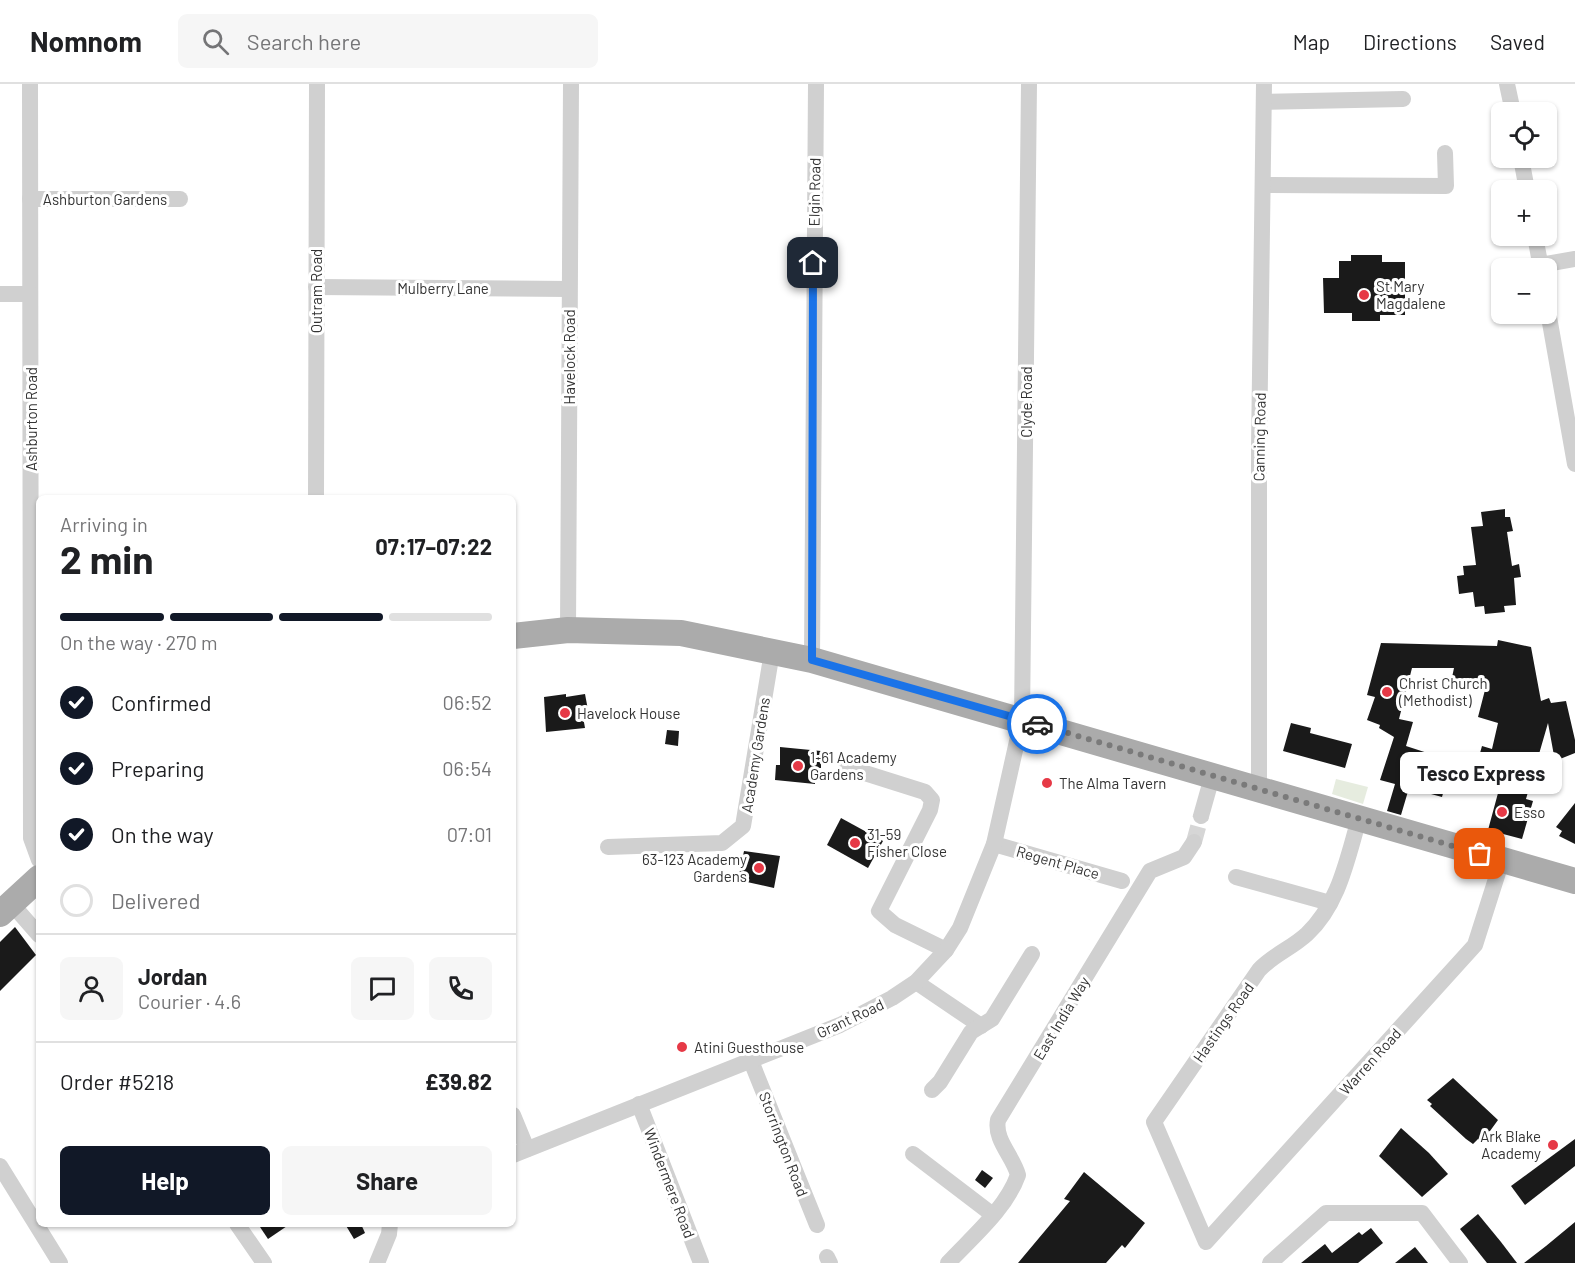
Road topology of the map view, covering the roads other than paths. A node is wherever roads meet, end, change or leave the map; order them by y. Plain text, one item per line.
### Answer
1 (30, 84) edge
2 (317, 84) edge
3 (571, 84) edge
4 (816, 84) edge
5 (1029, 84) edge
6 (1264, 84) edge
7 (1507, 84) edge
8 (1403, 99) dead end
9 (1264, 102) junction
10 (1511, 102) edge
11 (1446, 153) dead end
12 (1264, 185) junction
13 (30, 199) junction
14 (180, 199) dead end
15 (1575, 259) edge
16 (1557, 263) edge
17 (316, 287) junction
18 (569, 289) junction
19 (0, 294) edge
20 (30, 294) junction
21 (1550, 324) edge
22 (1575, 464) edge
23 (316, 495) edge
24 (568, 630) junction
25 (516, 636) edge
26 (772, 652) junction
27 (812, 660) junction
28 (1022, 719) junction
29 (846, 767) dead end
30 (1212, 777) junction
31 (1259, 791) junction
32 (1201, 816) tunnel mouth
33 (1359, 819) junction
34 (1194, 842) tunnel mouth
35 (994, 844) junction
36 (608, 847) dead end
37 (36, 852) edge
38 (1502, 860) junction
39 (1236, 877) dead end
40 (36, 881) edge
41 (1122, 881) dead end
42 (1575, 882) edge
43 (1330, 903) junction
44 (6, 908) edge
45 (36, 933) edge
46 (946, 950) junction
47 (1032, 954) dead end
48 (916, 982) junction
49 (981, 1026) junction
50 (751, 1061) junction
51 (932, 1090) dead end
52 (639, 1104) junction
53 (516, 1131) edge
54 (520, 1152) edge
55 (913, 1154) dead end
56 (0, 1166) edge
57 (993, 1215) junction
58 (36, 1224) edge
59 (818, 1225) dead end
60 (38, 1227) edge
61 (239, 1227) edge
62 (390, 1227) edge
63 (1206, 1242) joint
64 (1277, 1260) edge
65 (60, 1263) edge
66 (264, 1263) edge
67 (377, 1263) edge
68 (702, 1263) edge
69 (948, 1263) edge
70 (1460, 1263) edge

1 - 13 street, Ashburton Road
2 - 17 street, Outram Road
3 - 18 street, Havelock Road
4 - 27 street, Elgin Road
5 - 28 street, Clyde Road
6 - 9 street, Canning Road
7 - 10 street
8 - 9 street
9 - 12 street, Canning Road
11 - 12 street
12 - 31 street, Canning Road
13 - 14 street, Ashburton Gardens
13 - 20 street, Ashburton Road
15 - 16 street
17 - 18 street, Mulberry Lane
17 - 23 street, Outram Road
18 - 24 street, Havelock Road
19 - 20 street
20 - 37 street, Ashburton Road
21 - 22 street
24 - 25 main road
24 - 26 main road
26 - 27 main road
26 - 36 street, Academy Gardens
27 - 28 main road
28 - 30 main road
28 - 35 street, Grant Road
29 - 46 street
30 - 31 main road
30 - 32 street
31 - 33 main road
33 - 38 main road
33 - 43 street, Hastings Road
34 - 57 street, East India Way
35 - 41 street, Regent Place
35 - 46 street, Grant Road
38 - 42 main road
38 - 63 street, Warren Road
39 - 43 street
40 - 44 main road
43 - 63 street, Hastings Road
44 - 45 street
46 - 48 street, Grant Road
47 - 49 street
48 - 49 street
48 - 50 street, Grant Road
49 - 51 street
50 - 52 street, Grant Road
50 - 59 street, Storrington Road
52 - 54 street, Grant Road
52 - 68 street, Windermere Road
53 - 54 street
55 - 57 street
56 - 58 street
57 - 69 street, East India Way
60 - 65 street
61 - 66 street
62 - 67 street
64 - 70 street

